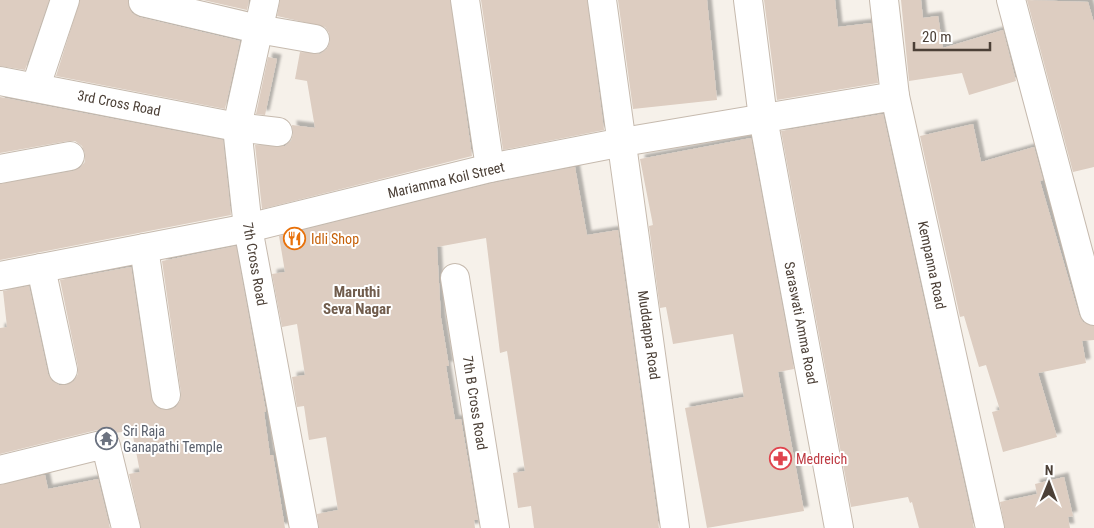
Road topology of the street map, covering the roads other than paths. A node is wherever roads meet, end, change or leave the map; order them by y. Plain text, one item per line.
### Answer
1 (65, 0) edge
2 (265, 0) edge
3 (465, 0) edge
4 (602, 0) edge
5 (748, 0) edge
6 (884, 0) edge
7 (1012, 0) edge
8 (143, 2) dead end
9 (258, 29) junction
10 (315, 39) dead end
11 (0, 81) edge
12 (36, 86) junction
13 (894, 96) junction
14 (762, 118) junction
15 (238, 127) junction
16 (278, 132) dead end
17 (623, 142) junction
18 (70, 156) dead end
19 (490, 168) junction
20 (0, 169) edge
21 (248, 228) junction
22 (144, 248) junction
23 (41, 268) junction
24 (0, 276) edge
25 (455, 278) dead end
26 (1094, 311) edge
27 (62, 370) dead end
28 (166, 395) dead end
29 (0, 470) edge
30 (126, 528) edge
31 (304, 528) edge
32 (495, 528) edge
33 (675, 528) edge
34 (838, 528) edge
35 (990, 528) edge

1 - 12 street
2 - 9 street, 7th Cross Road
3 - 19 street
4 - 17 street, Muddappa Road
5 - 14 street, Saraswati Amma Road
6 - 13 street, Kempanna Road
7 - 26 street
8 - 9 street
9 - 10 street
9 - 15 street, 7th Cross Road
11 - 12 street, 3rd Cross Road
12 - 15 street, 3rd Cross Road
13 - 14 street, Mariamma Koil Street
13 - 35 street, Kempanna Road
14 - 17 street, Mariamma Koil Street
14 - 34 street, Saraswati Amma Road
15 - 16 street, 3rd Cross Road
15 - 21 street, 7th Cross Road
17 - 19 street, Mariamma Koil Street
17 - 33 street, Muddappa Road
18 - 20 street
19 - 21 street, Mariamma Koil Street
21 - 22 street, Mariamma Koil Street
21 - 31 street, 7th Cross Road
22 - 23 street, Mariamma Koil Street
22 - 28 street
23 - 24 street, Mariamma Koil Street
23 - 27 street
25 - 32 street, 7th B Cross Road
29 - 30 street

